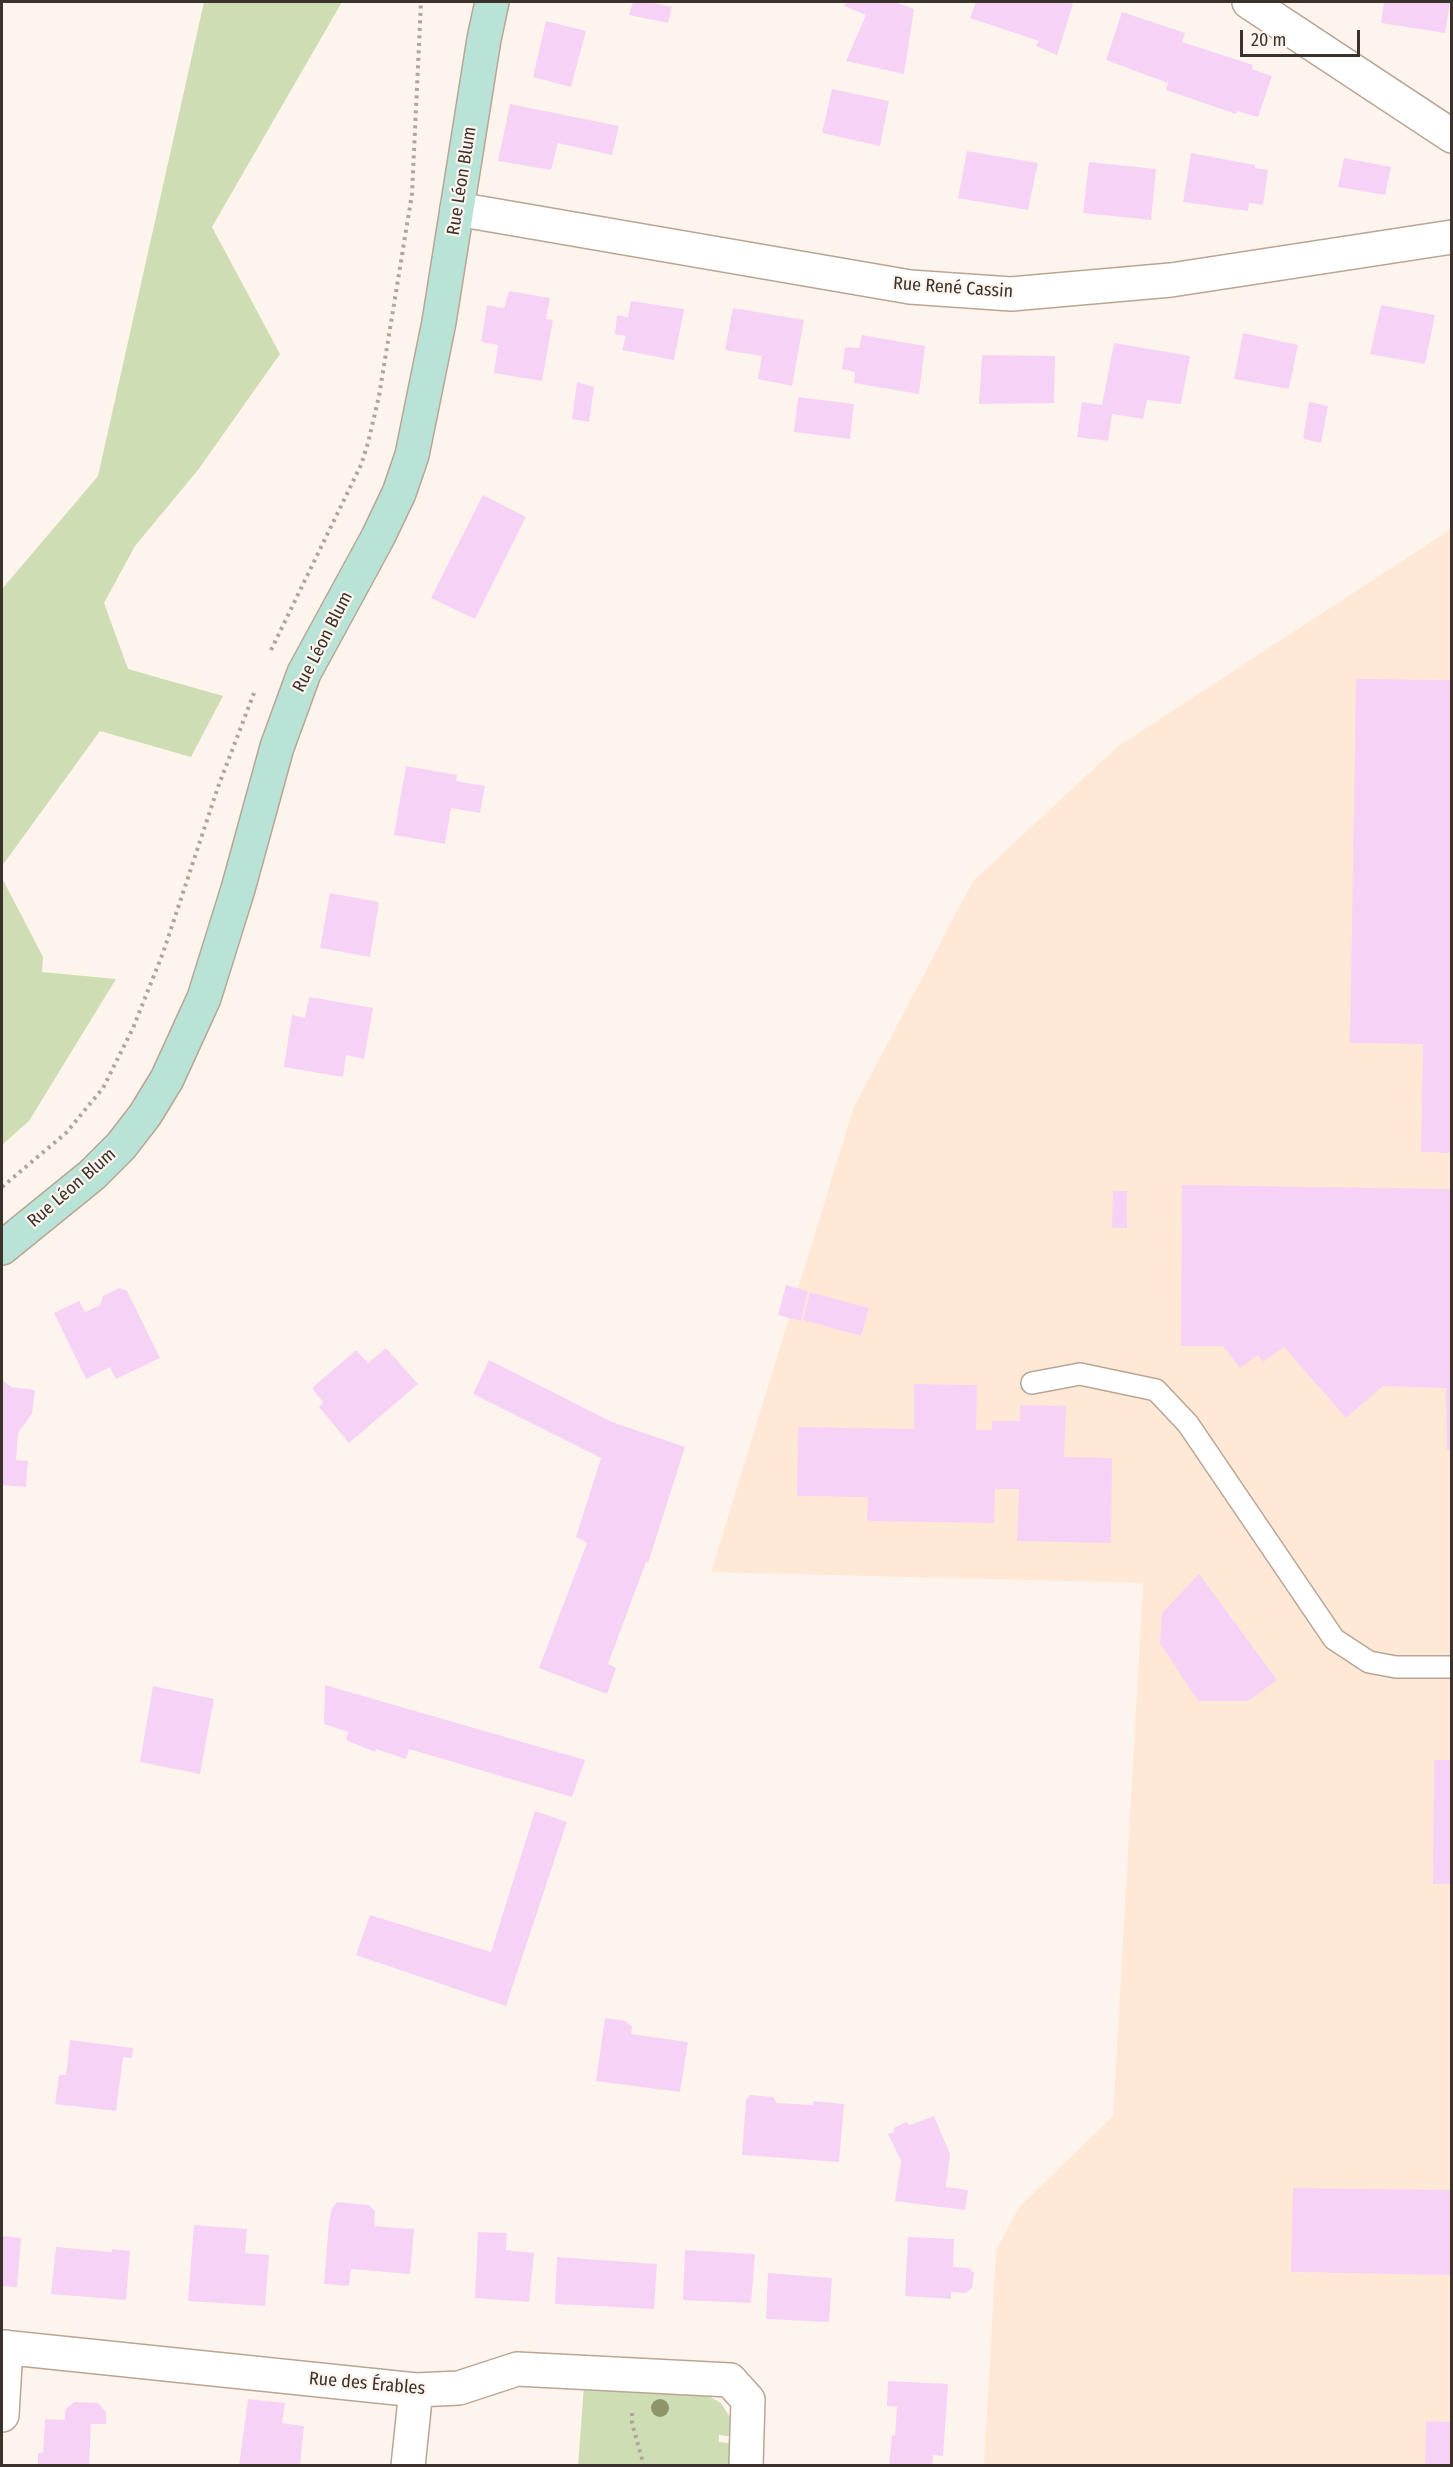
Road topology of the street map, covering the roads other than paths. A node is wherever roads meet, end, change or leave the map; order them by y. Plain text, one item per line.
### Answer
1 (492, 2) edge
2 (1249, 2) edge
3 (1452, 136) edge
4 (458, 209) junction
5 (1452, 237) edge
6 (2, 1248) edge
7 (1032, 1383) dead end
8 (1452, 1667) edge
9 (4, 2347) edge
10 (416, 2390) junction
11 (2, 2415) edge
12 (408, 2466) edge
13 (746, 2466) edge

1 - 4 street, Rue Léon Blum
2 - 3 street
4 - 5 street, Rue René Cassin
4 - 6 street, Rue Léon Blum
7 - 8 lane
9 - 10 street, Rue des Érables
9 - 11 street
10 - 12 street
10 - 13 street, Rue des Érables

